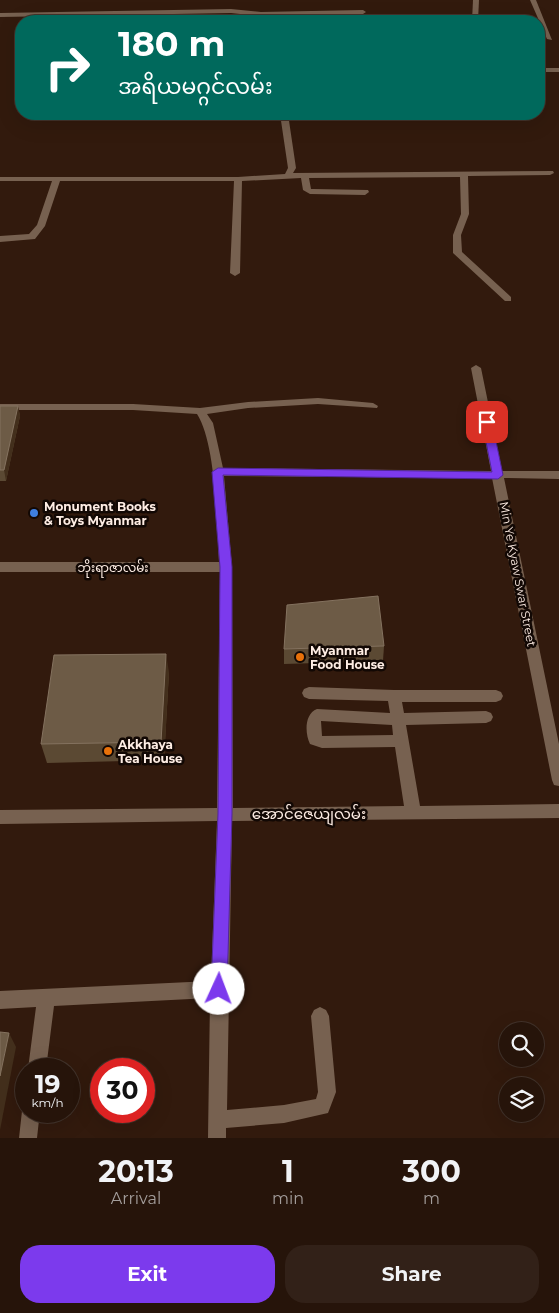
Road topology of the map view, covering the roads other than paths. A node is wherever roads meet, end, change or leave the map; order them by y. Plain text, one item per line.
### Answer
1 (476, 0) edge
2 (533, 0) edge
3 (362, 12) dead end
4 (261, 14) joint
5 (0, 15) edge
6 (109, 15) edge
7 (475, 15) edge
8 (540, 15) edge
9 (15, 17) edge
10 (545, 28) edge
11 (545, 39) edge
12 (550, 39) junction
13 (559, 39) edge
14 (545, 70) edge
15 (559, 70) edge
16 (285, 120) edge
17 (550, 173) dead end
18 (464, 174) junction
19 (288, 176) junction
20 (305, 176) junction
21 (0, 179) edge
22 (57, 179) junction
23 (238, 179) junction
24 (365, 192) dead end
25 (0, 239) edge
26 (236, 273) dead end
27 (508, 299) dead end
28 (476, 368) dead end
29 (373, 406) dead end
30 (0, 407) edge
31 (200, 411) junction
32 (218, 472) junction
33 (498, 475) junction
34 (559, 475) edge
35 (0, 567) edge
36 (226, 567) junction
37 (309, 693) dead end
38 (394, 696) junction
39 (496, 696) dead end
40 (486, 717) dead end
41 (398, 719) junction
42 (401, 740) junction
43 (559, 780) edge
44 (559, 811) edge
45 (413, 812) junction
46 (225, 814) junction
47 (0, 817) edge
48 (219, 989) junction
49 (46, 998) junction
50 (0, 1000) edge
51 (320, 1016) dead end
52 (38, 1058) edge
53 (30, 1123) edge
54 (218, 1129) edge
55 (28, 1138) edge

1 - 7 street
2 - 8 street
3 - 4 street
4 - 6 street
5 - 9 street
10 - 12 street
11 - 12 street
12 - 13 street
14 - 15 street
16 - 19 street
17 - 18 street
18 - 20 street
18 - 27 street
19 - 20 street
19 - 23 street
20 - 24 street
21 - 22 street
22 - 23 street
22 - 25 street
23 - 26 street
28 - 33 street, Min Ye Kyaw Swar Street
29 - 31 street
30 - 31 street
31 - 32 street
32 - 33 street
32 - 36 street
33 - 34 street
33 - 43 street, Min Ye Kyaw Swar Street
35 - 36 street, ဘိုးရာဇာလမ်း
36 - 46 street
37 - 38 street
38 - 39 street
38 - 41 street
40 - 41 street
41 - 42 street
41 - 42 street
42 - 45 street
44 - 45 street, အောင်ဇေယျလမ်း
45 - 46 street, အောင်ဇေယျလမ်း
46 - 47 street, အောင်ဇေယျလမ်း
46 - 48 street
48 - 49 street
48 - 54 street
49 - 50 street
49 - 52 street
51 - 54 street
53 - 55 street

